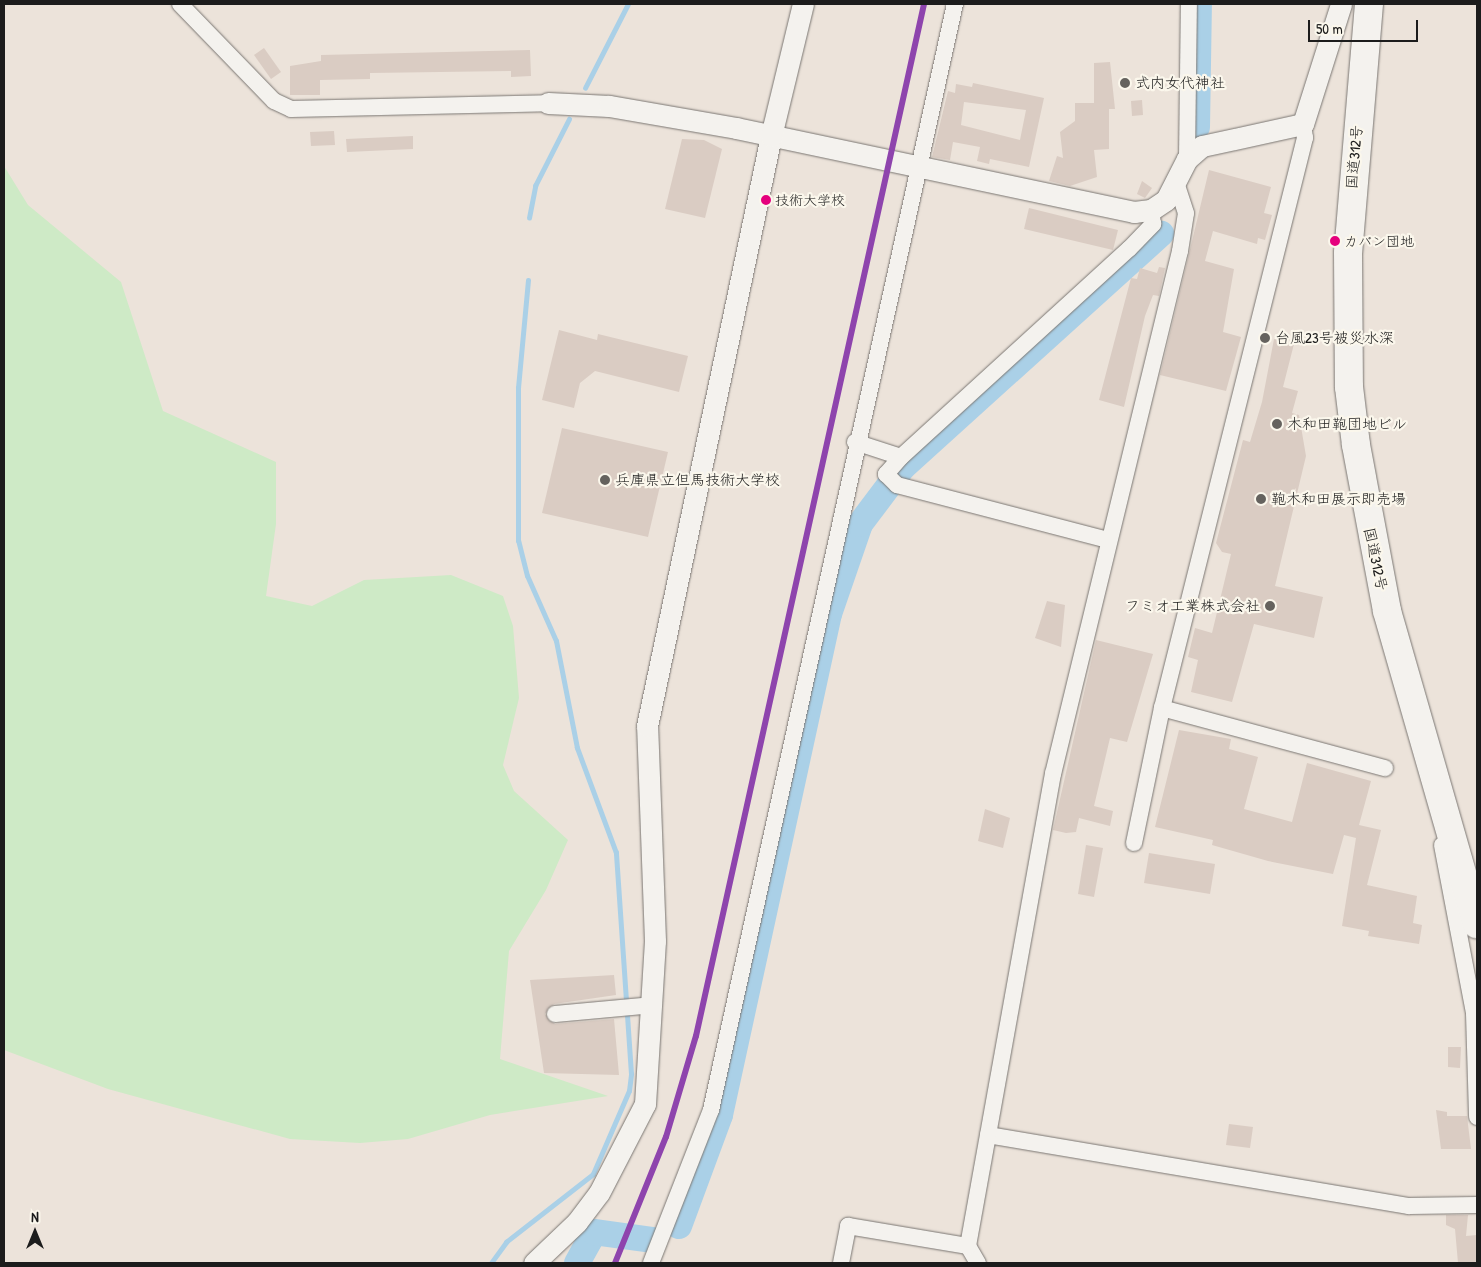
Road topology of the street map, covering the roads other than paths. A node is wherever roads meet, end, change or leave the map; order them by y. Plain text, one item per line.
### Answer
1 (180, 4) edge
2 (803, 4) edge
3 (955, 4) edge
4 (1189, 4) edge
5 (1341, 4) edge
6 (1369, 4) edge
7 (548, 103) joint
8 (1303, 124) junction
9 (771, 136) junction
10 (1187, 159) junction
11 (916, 167) junction
12 (1176, 186) junction
13 (1151, 210) junction
14 (855, 442) junction
15 (901, 457) junction
16 (1108, 540) junction
17 (1162, 708) junction
18 (1385, 768) dead end
19 (1448, 822) junction
20 (1134, 843) dead end
21 (1477, 924) edge
22 (654, 1005) junction
23 (555, 1014) dead end
24 (1477, 1118) edge
25 (988, 1135) junction
26 (1477, 1206) edge
27 (968, 1246) junction
28 (534, 1263) edge
29 (651, 1263) edge
30 (841, 1263) edge
31 (978, 1263) edge

1 - 7 street
2 - 9 street
3 - 11 street
4 - 10 street
5 - 8 street
6 - 19 highway, 国道312号
7 - 9 street
8 - 10 street
8 - 17 street
9 - 11 street
9 - 22 street
10 - 12 street
11 - 13 street
11 - 14 street
12 - 13 street
12 - 16 street
13 - 15 street
14 - 15 street
14 - 29 street
15 - 16 street
16 - 25 street
17 - 18 street
17 - 20 street
19 - 21 highway, 国道312号
19 - 24 street
22 - 23 street
22 - 28 street
25 - 26 street
25 - 27 street
27 - 30 street
27 - 31 street

